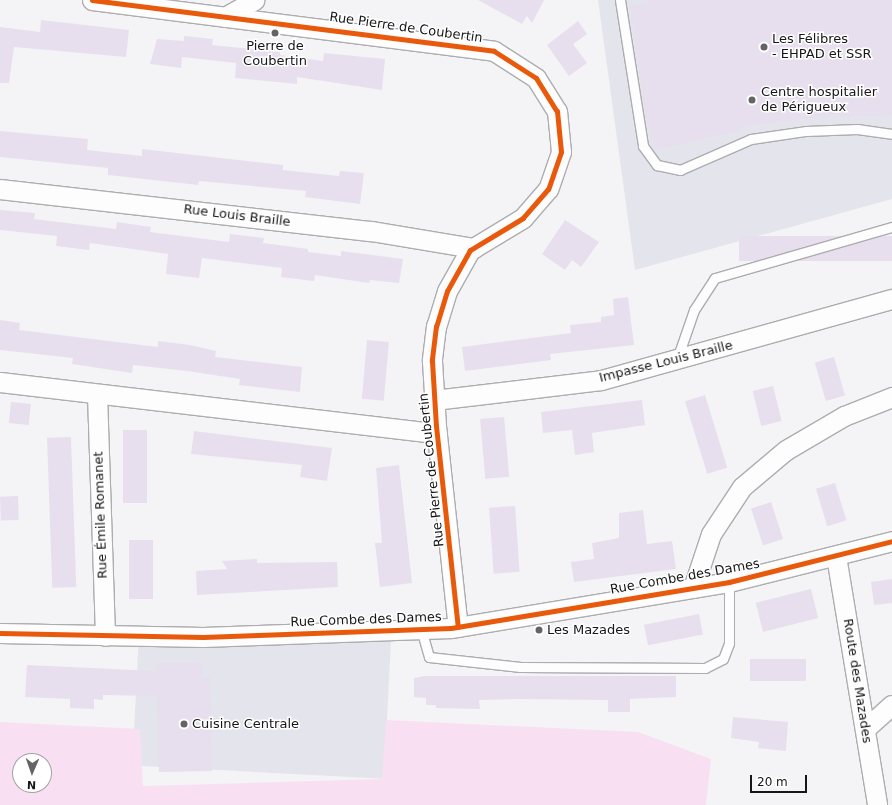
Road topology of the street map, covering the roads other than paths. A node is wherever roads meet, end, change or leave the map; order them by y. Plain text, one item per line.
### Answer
1 (92, 0) edge
2 (254, 0) edge
3 (620, 0) edge
4 (225, 17) junction
5 (892, 134) edge
6 (0, 189) edge
7 (892, 227) edge
8 (474, 248) junction
9 (892, 299) edge
10 (677, 360) junction
11 (0, 382) edge
12 (97, 394) junction
13 (892, 397) edge
14 (434, 400) junction
15 (437, 433) junction
16 (892, 541) edge
17 (836, 556) junction
18 (729, 582) junction
19 (693, 588) junction
20 (458, 627) junction
21 (421, 629) junction
22 (0, 633) edge
23 (105, 636) junction
24 (892, 705) edge
25 (865, 729) junction
26 (877, 805) edge

1 - 4 street, Rue Pierre de Coubertin
2 - 4 street
3 - 5 lane
4 - 8 street, Rue Pierre de Coubertin
6 - 8 street, Rue Louis Braille
7 - 10 lane
8 - 14 street, Rue Pierre de Coubertin
9 - 10 street, Impasse Louis Braille
10 - 14 street, Impasse Louis Braille
11 - 12 street
12 - 15 street
12 - 23 street, Rue Émile Romanet
13 - 19 street
14 - 15 street, Rue Pierre de Coubertin
15 - 20 street, Rue Pierre de Coubertin
16 - 17 street, Rue Combe des Dames
17 - 18 street, Rue Combe des Dames
17 - 25 street, Route des Mazades
18 - 19 street, Rue Combe des Dames
18 - 21 lane
19 - 20 street, Rue Combe des Dames
20 - 21 street, Rue Combe des Dames
21 - 23 street, Rue Combe des Dames
22 - 23 street, Rue Combe des Dames
24 - 25 street
25 - 26 street, Route des Mazades

